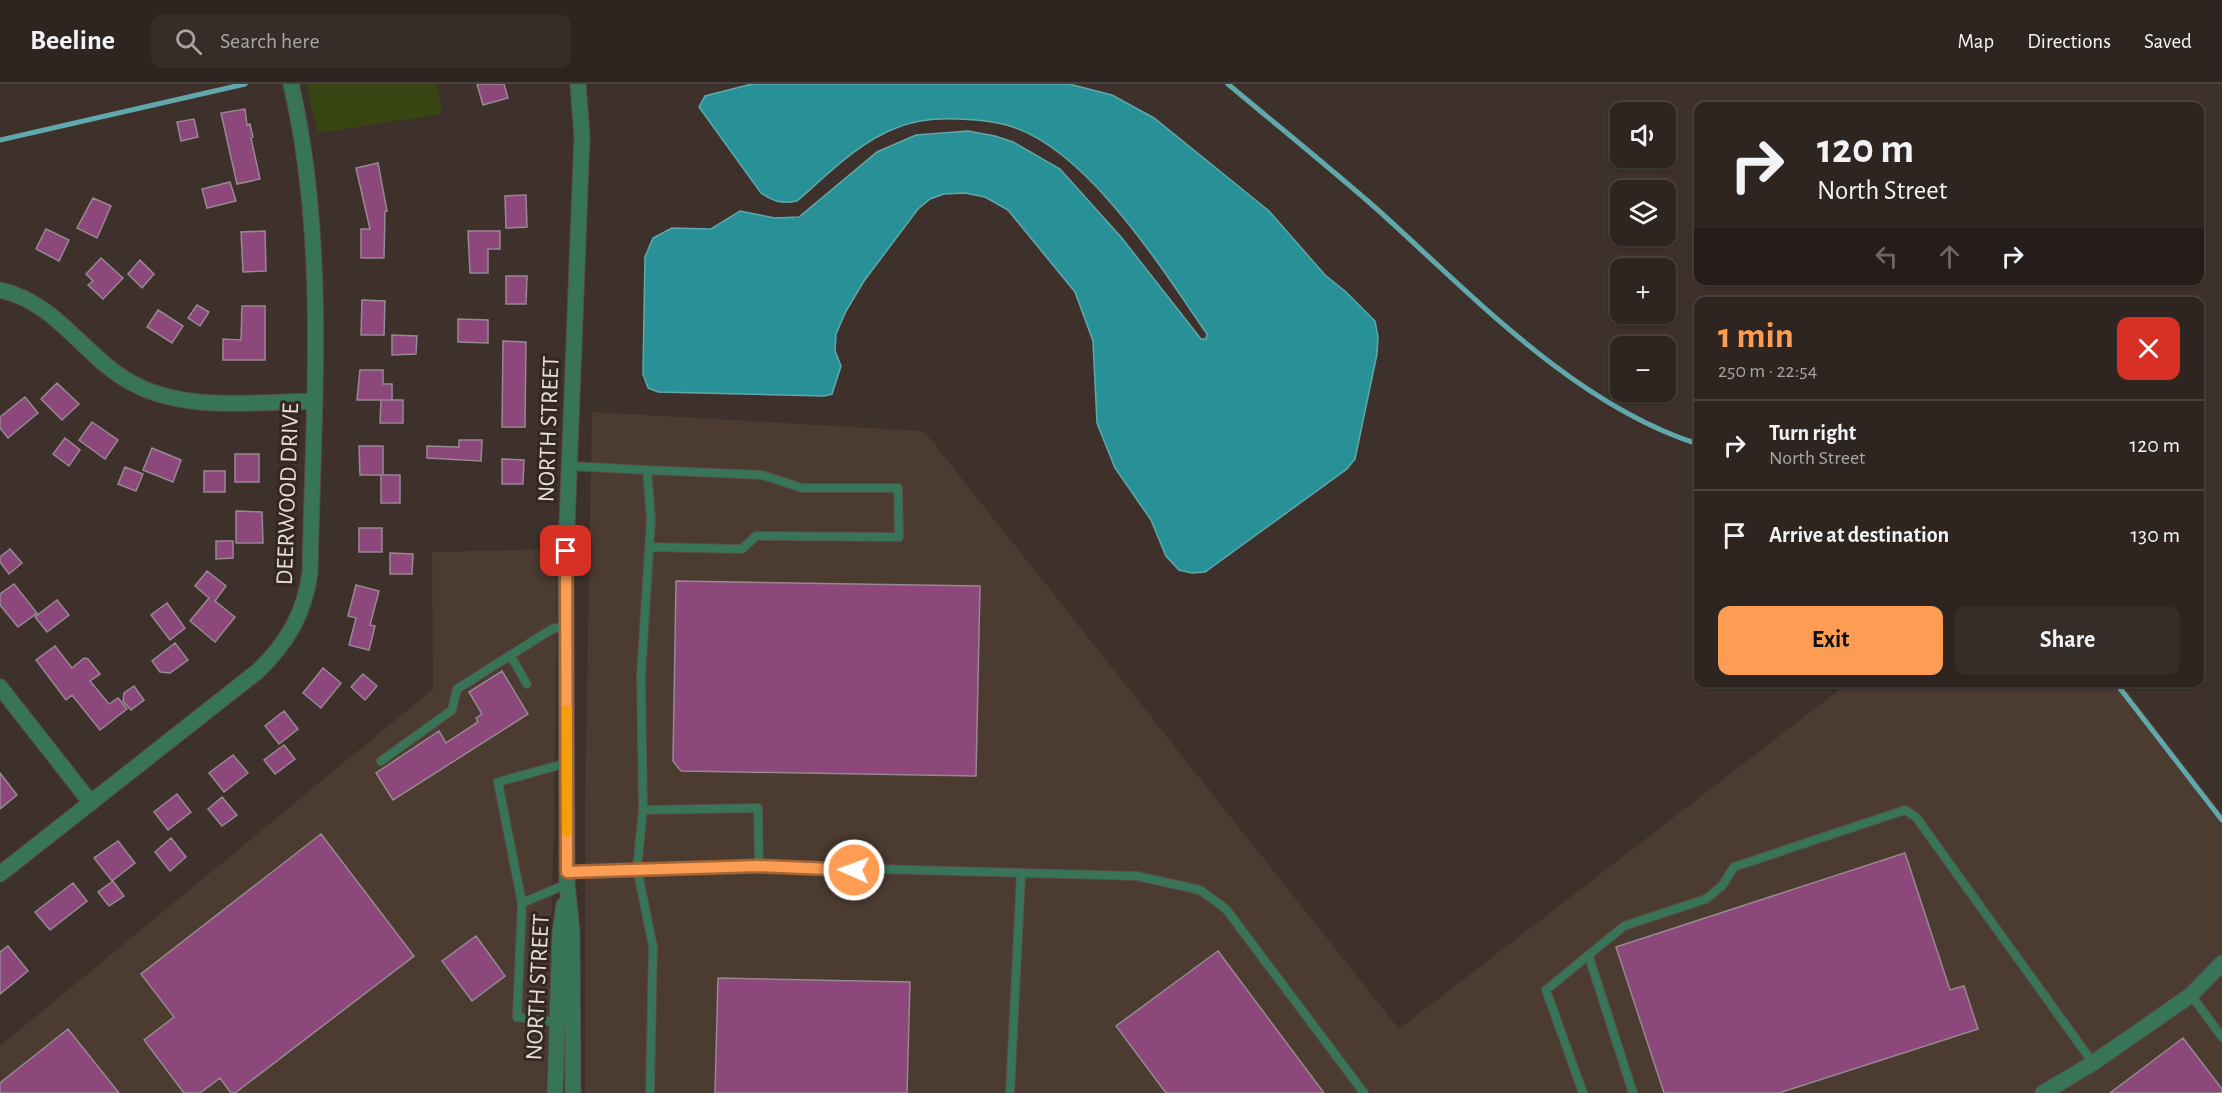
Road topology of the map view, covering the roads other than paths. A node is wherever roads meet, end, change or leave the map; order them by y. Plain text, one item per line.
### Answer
1 (291, 84) edge
2 (578, 84) edge
3 (0, 290) edge
4 (313, 401) junction
5 (569, 466) junction
6 (647, 470) junction
7 (649, 547) junction
8 (566, 627) junction
9 (510, 655) junction
10 (527, 684) dead end
11 (0, 687) edge
12 (381, 761) dead end
13 (567, 763) junction
14 (91, 803) junction
15 (643, 810) junction
16 (759, 866) junction
17 (637, 868) junction
18 (0, 874) edge
19 (1021, 875) junction
20 (567, 878) junction
21 (522, 903) junction
22 (1588, 957) junction
23 (2222, 963) edge
24 (2191, 994) junction
25 (556, 1022) junction
26 (2222, 1037) edge
27 (2093, 1063) junction
28 (555, 1093) edge
29 (573, 1093) edge
30 (650, 1093) edge
31 (1010, 1093) edge
32 (1364, 1093) edge
33 (1583, 1093) edge
34 (1633, 1093) edge
35 (2043, 1093) edge

1 - 4 street, DEERWOOD DRIVE
2 - 5 street, NORTH STREET
3 - 4 street
4 - 14 street, DEERWOOD DRIVE
5 - 6 lane
5 - 8 street, NORTH STREET
6 - 7 lane
6 - 7 lane
7 - 15 lane
8 - 9 lane
8 - 13 street, NORTH STREET
9 - 10 lane
9 - 12 lane
11 - 14 street
13 - 20 street, NORTH STREET
13 - 21 lane
14 - 18 street, DEERWOOD DRIVE
15 - 16 lane
15 - 17 lane
16 - 17 lane
16 - 19 lane
17 - 20 lane
17 - 30 lane
19 - 31 lane
19 - 32 lane
20 - 21 lane
20 - 25 street, NORTH STREET
20 - 29 street, NORTH STREET
21 - 25 lane
22 - 27 lane
22 - 33 lane
22 - 34 lane
23 - 24 street
24 - 26 lane
24 - 27 street
25 - 28 street, NORTH STREET
27 - 35 street

